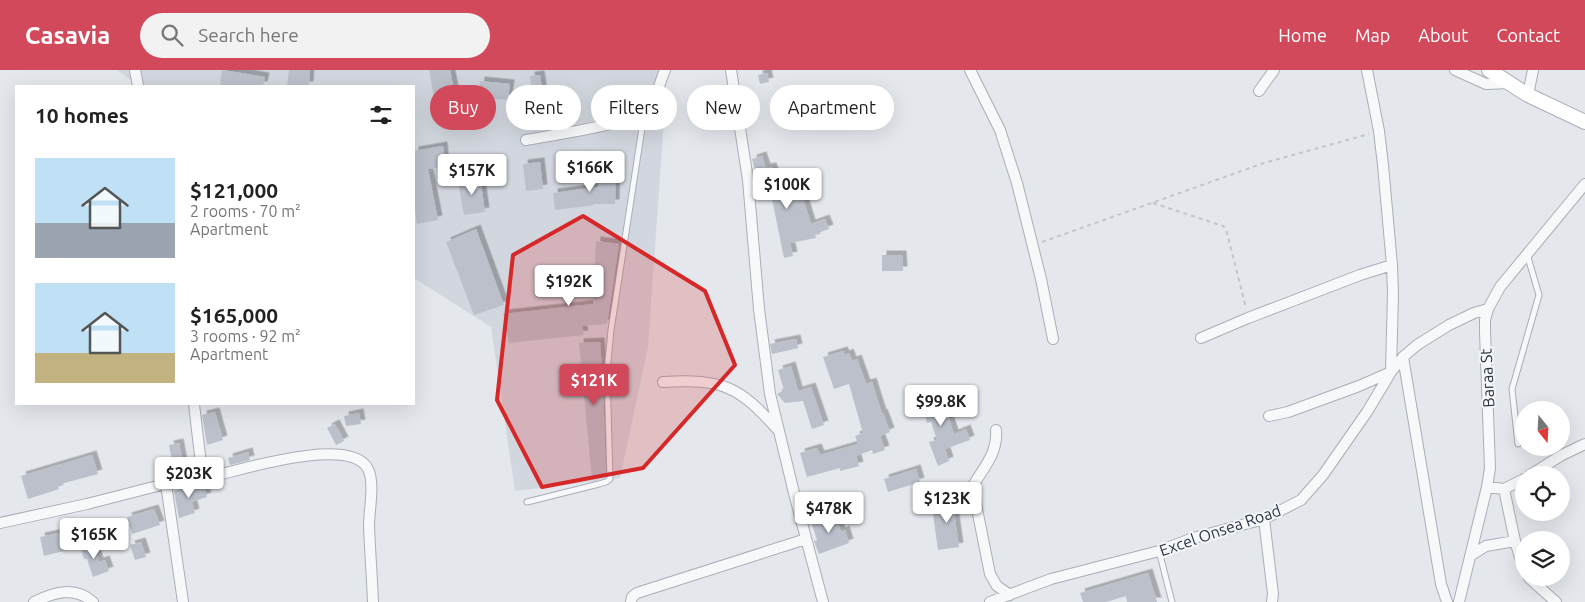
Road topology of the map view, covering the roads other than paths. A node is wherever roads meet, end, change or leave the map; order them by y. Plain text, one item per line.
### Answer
1 (135, 70) edge
2 (665, 70) edge
3 (731, 70) edge
4 (970, 70) edge
5 (1274, 70) edge
6 (1366, 70) edge
7 (1455, 70) edge
8 (1489, 70) edge
9 (1533, 70) edge
10 (1510, 83) junction
11 (138, 85) edge
12 (659, 85) edge
13 (1259, 91) dead end
14 (1528, 95) junction
15 (1585, 122) edge
16 (591, 128) edge
17 (642, 130) edge
18 (526, 140) dead end
19 (1585, 184) edge
20 (1527, 254) junction
21 (1392, 265) junction
22 (1488, 309) junction
23 (1201, 338) dead end
24 (1054, 339) dead end
25 (1404, 357) junction
26 (1391, 372) junction
27 (663, 382) dead end
28 (194, 405) edge
29 (1269, 416) dead end
30 (1515, 416) edge
31 (778, 430) junction
32 (996, 430) dead end
33 (1585, 444) edge
34 (1545, 466) edge
35 (204, 474) junction
36 (166, 484) junction
37 (1515, 484) edge
38 (1487, 486) junction
39 (1504, 489) junction
40 (527, 502) dead end
41 (1264, 519) junction
42 (0, 523) edge
43 (806, 539) junction
44 (1515, 541) joint
45 (1159, 551) junction
46 (1470, 556) junction
47 (1538, 586) edge
48 (1010, 595) junction
49 (34, 602) edge
50 (93, 602) edge
51 (183, 602) edge
52 (373, 602) edge
53 (631, 602) edge
54 (823, 602) edge
55 (990, 602) edge
56 (1172, 602) edge
57 (1272, 602) edge
58 (1447, 602) edge
59 (1459, 602) edge
60 (1556, 602) edge

1 - 11 street
2 - 12 street
3 - 31 street
4 - 24 street
5 - 13 street
6 - 21 street
7 - 10 street
8 - 10 main road
9 - 14 street
10 - 14 main road
14 - 15 main road
16 - 18 street
17 - 40 lane
19 - 20 street, Baraa St
20 - 22 street, Baraa St
20 - 30 lane
21 - 23 street
21 - 26 street
22 - 25 street, Excel Onsea Road
22 - 38 street, Baraa St
25 - 26 street, Excel Onsea Road
25 - 58 street
26 - 29 street
26 - 41 street, Excel Onsea Road
27 - 31 street
28 - 35 street
31 - 43 street
32 - 48 street
33 - 34 street
35 - 36 street
35 - 52 street
36 - 42 street
36 - 51 street
37 - 39 street
38 - 39 street
38 - 46 street, Baraa St
39 - 44 street
41 - 45 street, Excel Onsea Road
41 - 57 street
43 - 53 street
43 - 54 street
44 - 46 street
45 - 48 street, Excel Onsea Road
45 - 56 lane
46 - 59 street, Baraa St
47 - 60 street
48 - 55 street, Excel Onsea Road
49 - 50 street

